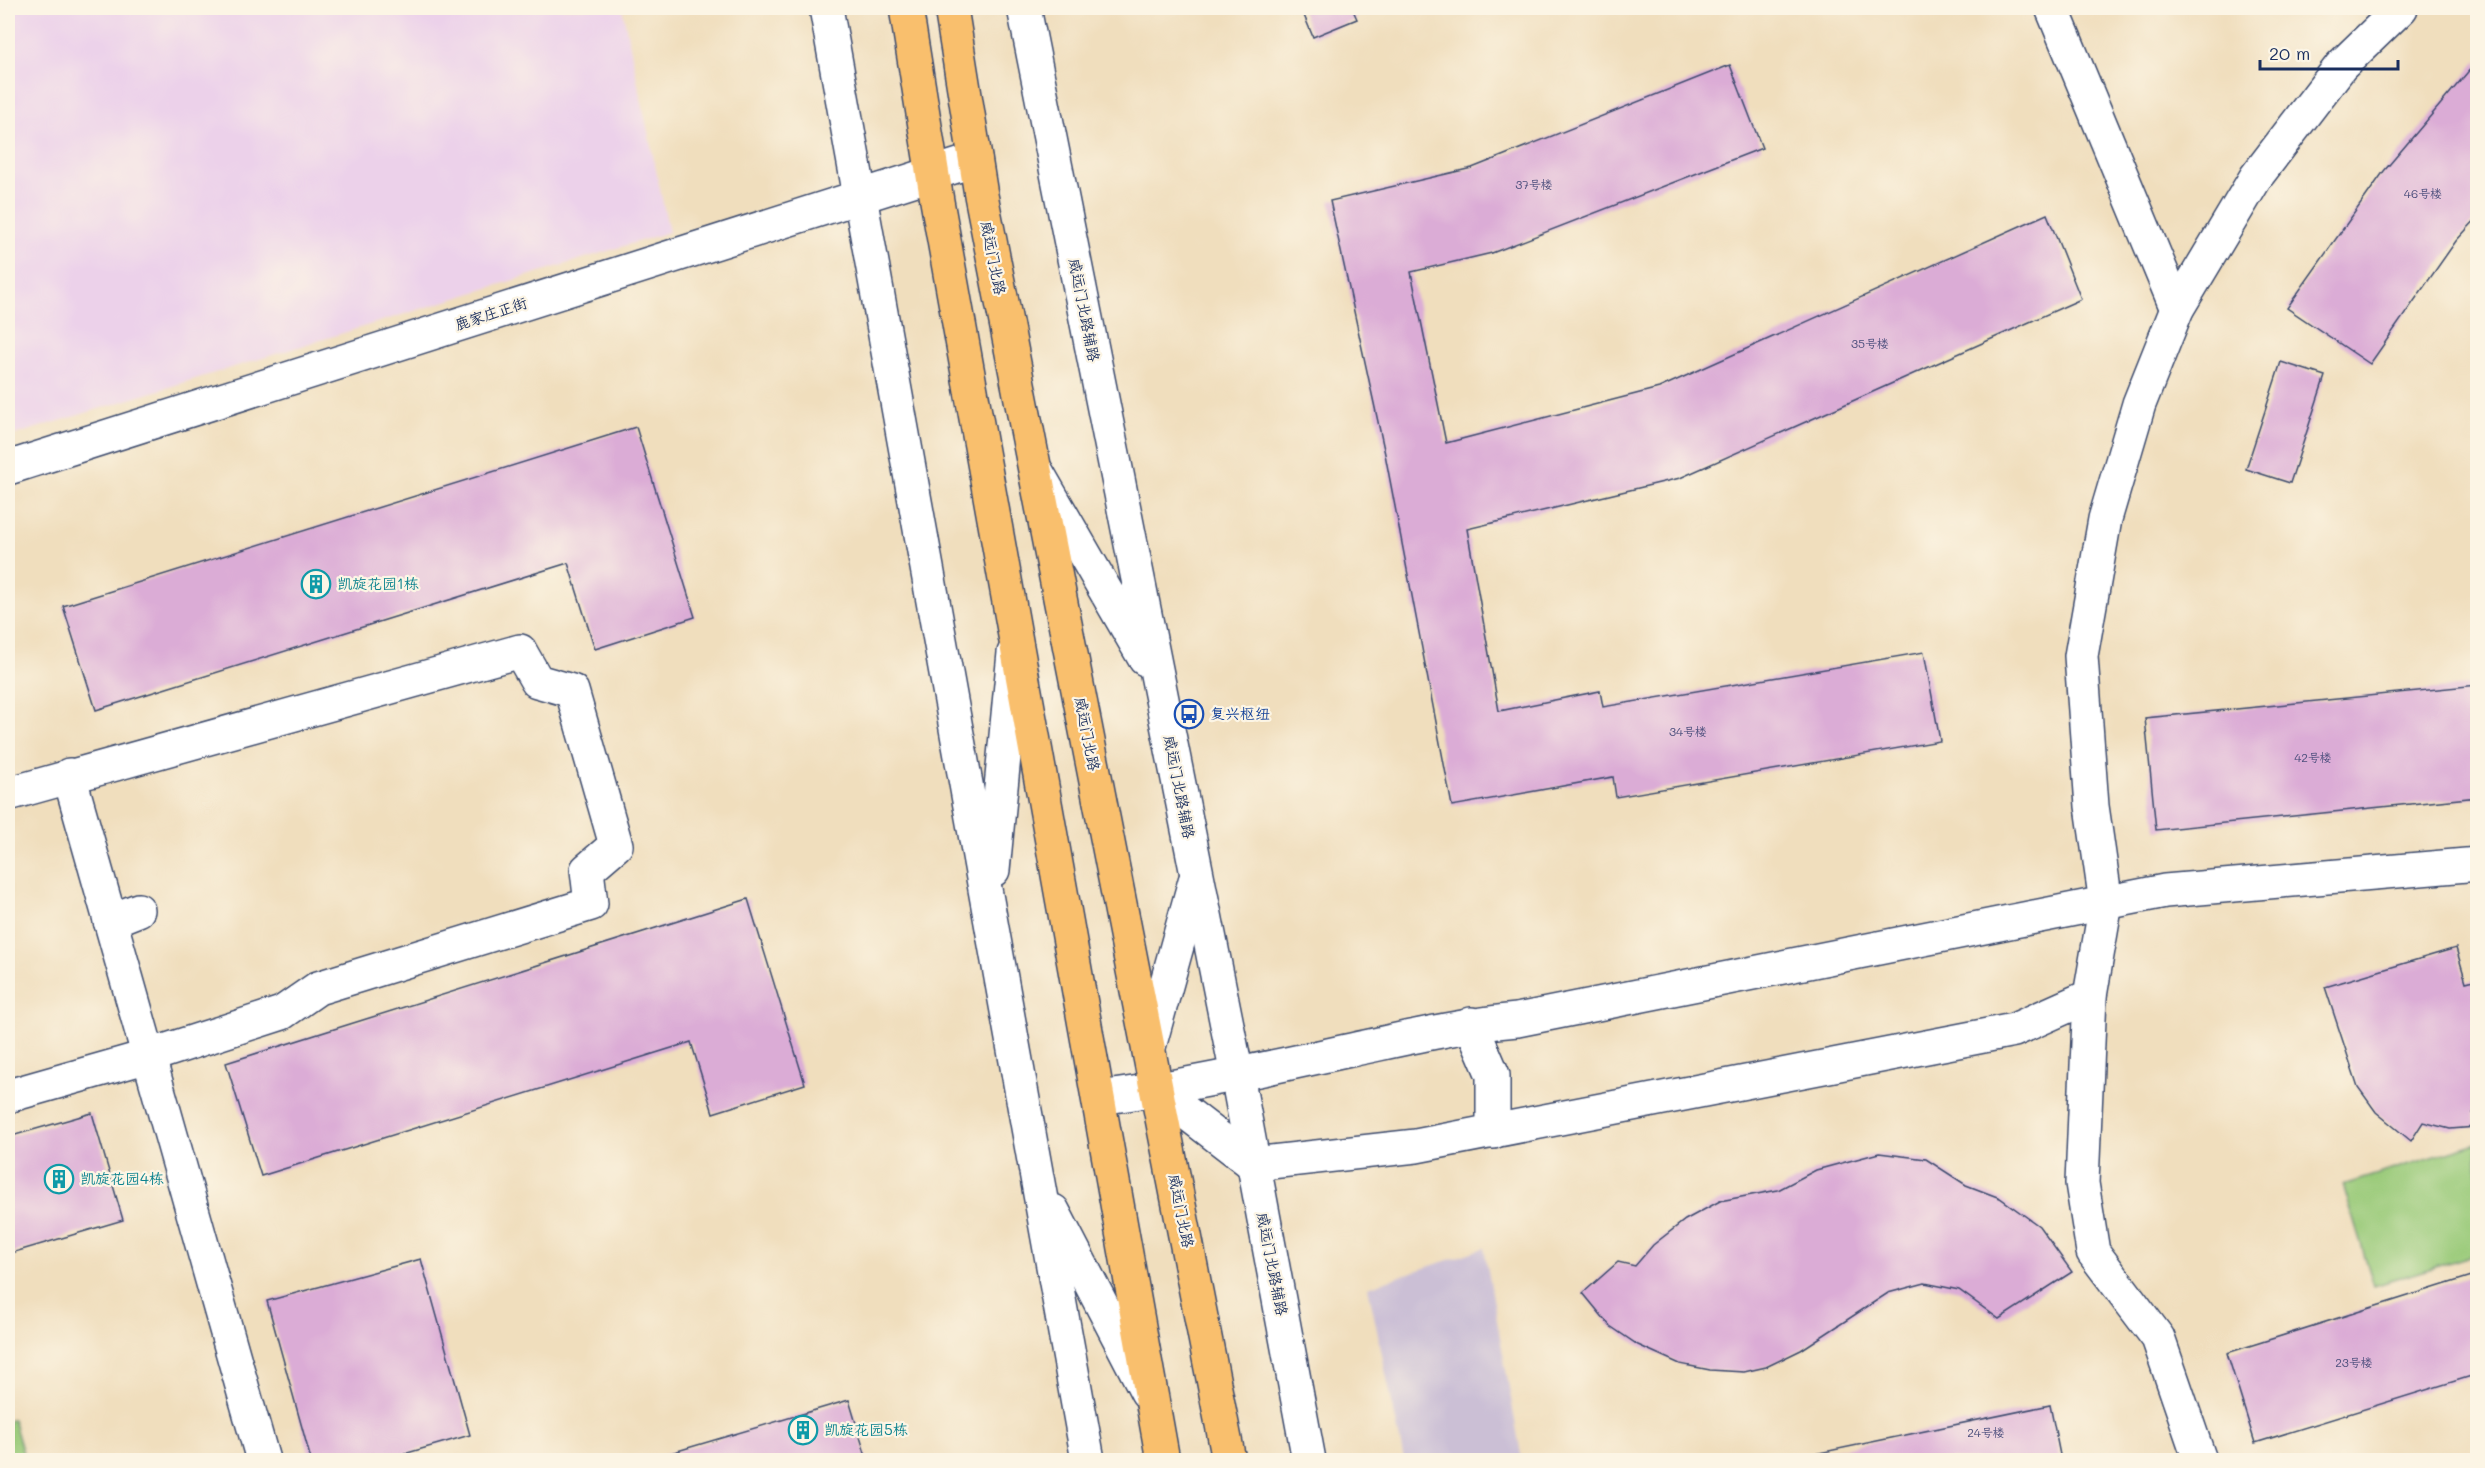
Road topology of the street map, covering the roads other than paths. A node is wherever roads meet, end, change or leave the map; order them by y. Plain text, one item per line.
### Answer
1 (826, 8) edge
2 (906, 8) edge
3 (951, 8) edge
4 (1024, 8) edge
5 (2052, 8) edge
6 (2401, 8) edge
7 (975, 160) junction
8 (932, 174) junction
9 (861, 197) junction
10 (2177, 309) junction
11 (1034, 467) junction
12 (8, 468) edge
13 (1016, 636) junction
14 (1158, 681) junction
15 (69, 776) junction
16 (8, 794) edge
17 (2478, 864) edge
18 (1197, 875) junction
19 (2106, 903) junction
20 (989, 909) junction
21 (2090, 996) junction
22 (1471, 1024) junction
23 (1149, 1047) junction
24 (149, 1056) junction
25 (1237, 1075) junction
26 (1157, 1090) junction
27 (8, 1096) edge
28 (1099, 1098) junction
29 (1492, 1132) junction
30 (1253, 1164) junction
31 (1038, 1183) junction
32 (1153, 1402) junction
33 (263, 1461) edge
34 (1088, 1461) edge
35 (1163, 1461) edge
36 (1229, 1461) edge
37 (1309, 1461) edge
38 (2200, 1461) edge

1 - 9 street
2 - 8 main road
3 - 7 main road, 威远门北路
4 - 14 street, 威远门北路辅路
5 - 10 street
6 - 10 street
7 - 8 street, 鹿家庄正街
7 - 11 main road, 威远门北路
8 - 9 street, 鹿家庄正街
8 - 13 main road
9 - 12 street, 鹿家庄正街
9 - 20 street
10 - 19 street
11 - 14 street
11 - 23 main road, 威远门北路
13 - 20 street
13 - 28 main road
14 - 18 street, 威远门北路辅路
15 - 16 street
15 - 24 street
15 - 24 street
17 - 19 street
18 - 23 street
18 - 25 street, 威远门北路辅路
19 - 21 street
19 - 22 street
20 - 31 street
21 - 29 street
21 - 38 street
22 - 25 street
22 - 29 street
23 - 26 main road, 威远门北路
24 - 27 street
24 - 33 street
25 - 26 street
25 - 30 street, 威远门北路辅路
26 - 28 street
26 - 30 street
26 - 36 main road, 威远门北路
28 - 32 main road
29 - 30 street
30 - 37 street, 威远门北路辅路
31 - 32 street
31 - 34 street
32 - 35 main road

